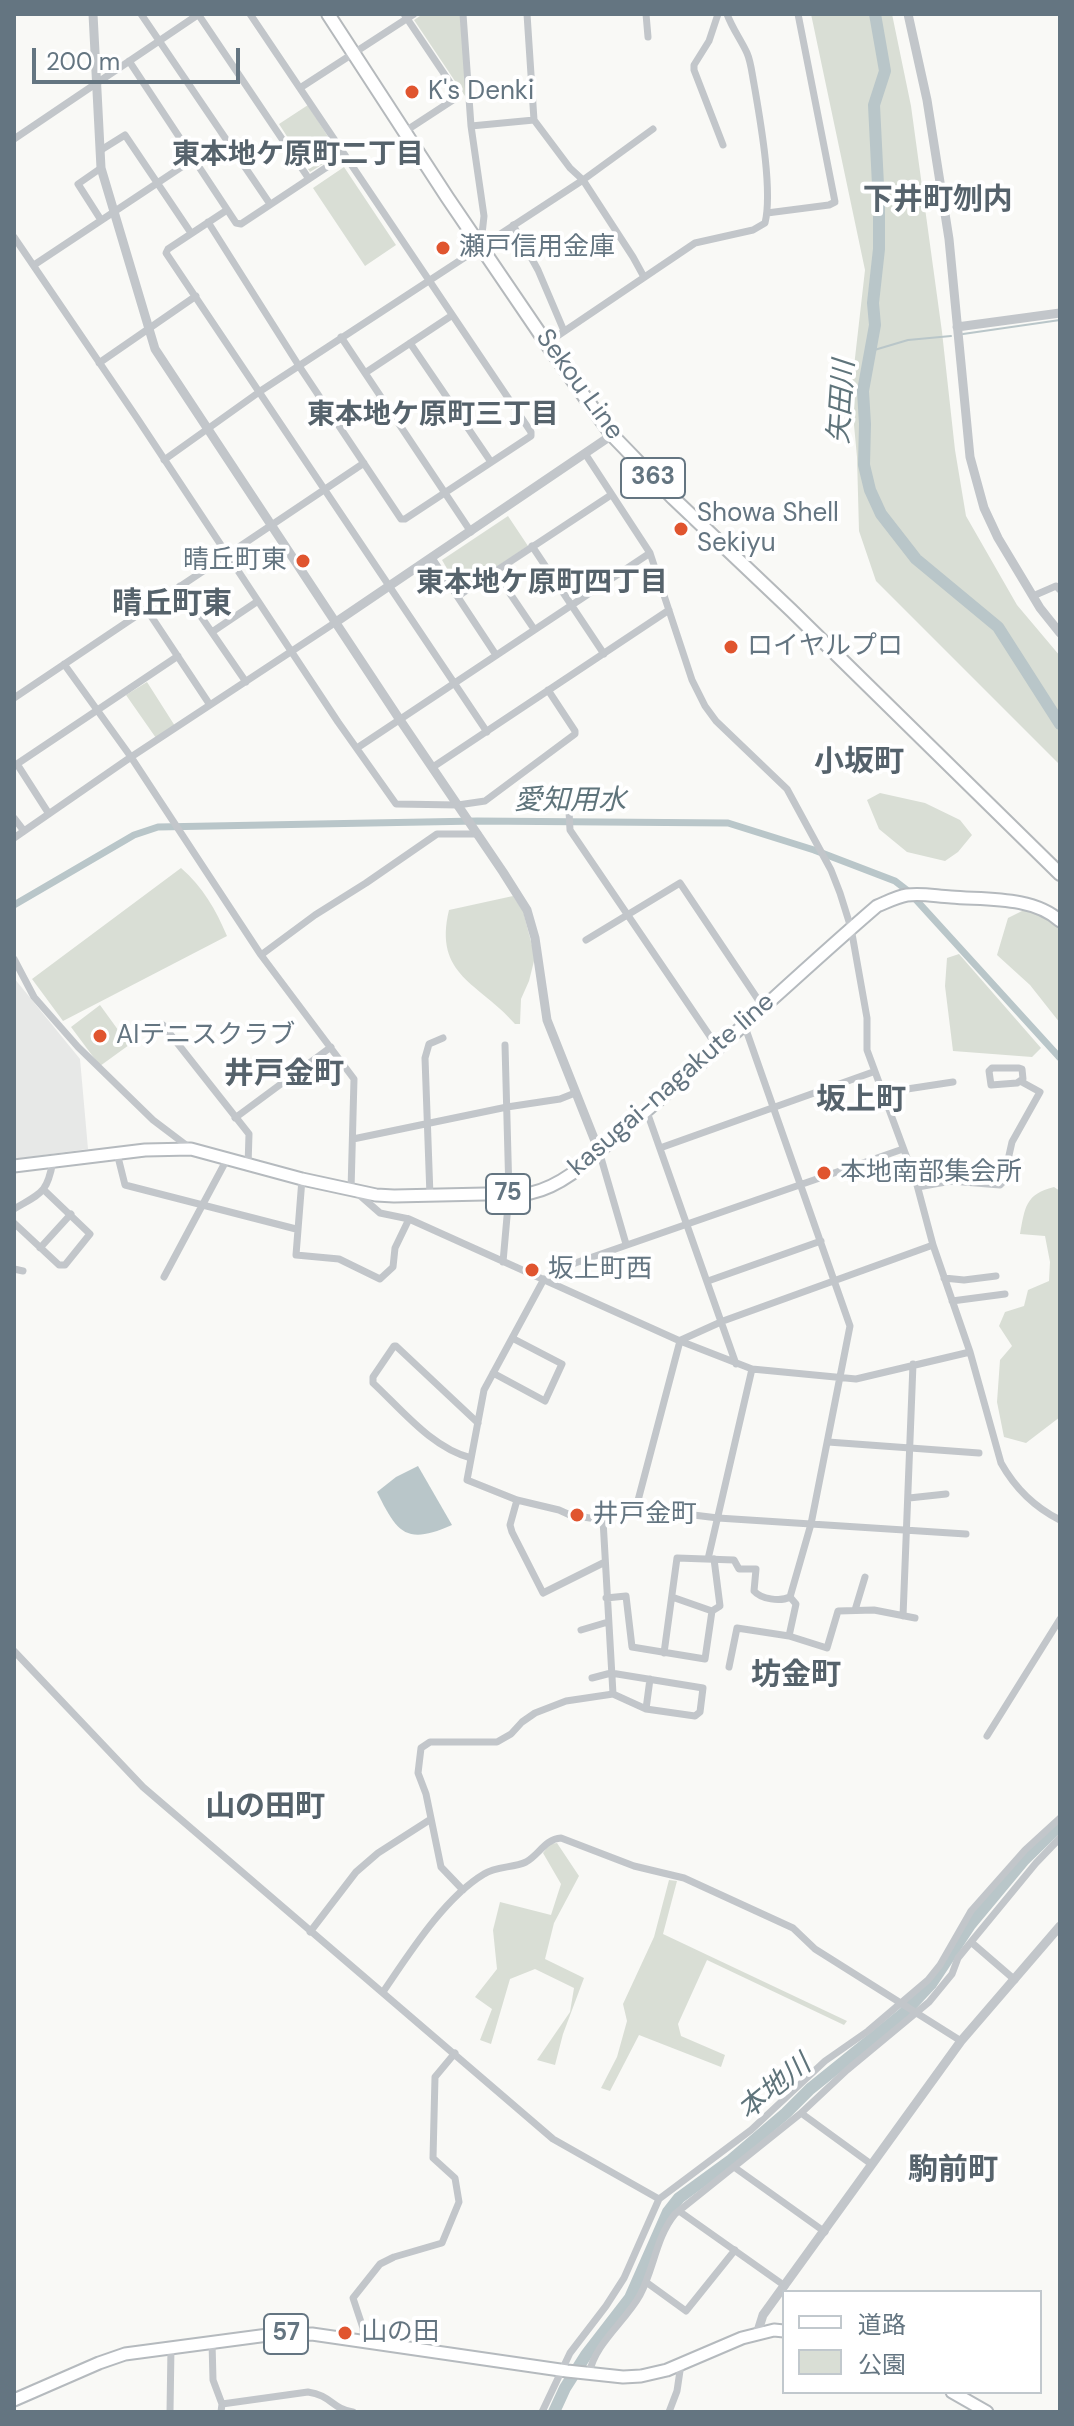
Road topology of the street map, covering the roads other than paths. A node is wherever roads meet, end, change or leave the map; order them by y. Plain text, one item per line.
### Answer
1 (93, 14) edge
2 (141, 14) edge
3 (199, 14) edge
4 (250, 14) edge
5 (328, 14) edge
6 (463, 14) edge
7 (527, 14) edge
8 (646, 14) edge
9 (718, 14) edge
10 (727, 14) edge
11 (798, 14) edge
12 (908, 14) edge
13 (408, 15) edge
14 (648, 37) dead end
15 (159, 41) junction
16 (353, 53) junction
17 (129, 61) junction
18 (97, 83) junction
19 (300, 88) junction
20 (534, 120) junction
21 (471, 126) junction
22 (653, 129) dead end
23 (404, 132) junction
24 (14, 139) edge
25 (723, 145) dead end
26 (101, 150) junction
27 (345, 155) junction
28 (192, 160) junction
29 (101, 168) junction
30 (309, 179) junction
31 (583, 180) junction
32 (157, 184) junction
33 (270, 204) junction
34 (227, 210) junction
35 (115, 211) junction
36 (767, 213) junction
37 (101, 220) junction
38 (208, 222) junction
39 (513, 225) junction
40 (191, 233) junction
41 (14, 237) edge
42 (480, 245) junction
43 (34, 265) junction
44 (644, 277) junction
45 (428, 280) junction
46 (196, 296) junction
47 (1060, 313) edge
48 (451, 316) junction
49 (957, 327) junction
50 (149, 329) junction
51 (564, 331) junction
52 (341, 337) junction
53 (410, 343) junction
54 (547, 343) junction
55 (99, 363) junction
56 (299, 366) junction
57 (365, 373) junction
58 (260, 393) junction
59 (209, 430) junction
60 (612, 435) junction
61 (586, 455) junction
62 (164, 460) junction
63 (491, 462) junction
64 (364, 463) junction
65 (325, 490) junction
66 (445, 494) junction
67 (611, 495) junction
68 (272, 526) junction
69 (471, 532) junction
70 (532, 546) junction
71 (650, 553) junction
72 (227, 556) junction
73 (432, 558) junction
74 (494, 570) junction
75 (180, 586) junction
76 (389, 586) junction
77 (1060, 590) edge
78 (458, 596) junction
79 (1033, 596) junction
80 (258, 601) junction
81 (573, 605) junction
82 (147, 610) junction
83 (669, 610) junction
84 (336, 622) junction
85 (534, 629) junction
86 (212, 632) junction
87 (1060, 633) edge
88 (291, 651) junction
89 (604, 654) junction
90 (496, 655) junction
91 (178, 656) junction
92 (64, 664) junction
93 (246, 682) junction
94 (455, 683) junction
95 (548, 690) junction
96 (14, 698) edge
97 (210, 705) junction
98 (97, 709) junction
99 (400, 720) junction
100 (487, 732) junction
101 (357, 748) junction
102 (131, 757) junction
103 (16, 765) edge
104 (433, 767) junction
105 (461, 809) junction
106 (569, 811) dead end
107 (49, 814) junction
108 (14, 818) edge
109 (24, 831) junction
110 (476, 831) junction
111 (14, 838) edge
112 (1060, 874) edge
113 (627, 914) junction
114 (1060, 921) edge
115 (851, 928) junction
116 (586, 940) dead end
117 (261, 955) junction
118 (14, 959) edge
119 (763, 1007) junction
120 (744, 1024) junction
121 (163, 1025) dead end
122 (443, 1038) dead end
123 (505, 1045) dead end
124 (331, 1047) junction
125 (718, 1048) junction
126 (873, 1072) junction
127 (1020, 1081) junction
128 (953, 1082) dead end
129 (575, 1093) junction
130 (881, 1093) junction
131 (507, 1107) junction
132 (774, 1107) junction
133 (647, 1112) junction
134 (235, 1118) junction
135 (427, 1123) junction
136 (353, 1139) junction
137 (660, 1148) junction
138 (191, 1149) junction
139 (903, 1149) junction
140 (599, 1151) junction
141 (117, 1153) junction
142 (227, 1159) junction
143 (53, 1161) junction
144 (14, 1166) edge
145 (248, 1166) junction
146 (302, 1179) junction
147 (801, 1184) junction
148 (918, 1187) junction
149 (44, 1190) junction
150 (352, 1190) junction
151 (509, 1194) junction
152 (430, 1196) junction
153 (202, 1205) junction
154 (14, 1209) edge
155 (71, 1214) junction
156 (409, 1219) junction
157 (14, 1223) edge
158 (687, 1224) junction
159 (296, 1229) junction
160 (821, 1241) junction
161 (626, 1244) junction
162 (933, 1245) junction
163 (40, 1248) junction
164 (503, 1262) junction
165 (996, 1276) dead end
166 (164, 1277) dead end
167 (944, 1278) junction
168 (548, 1280) junction
169 (835, 1280) junction
170 (708, 1281) junction
171 (1005, 1294) dead end
172 (952, 1301) junction
173 (723, 1321) junction
174 (512, 1338) junction
175 (680, 1341) junction
176 (970, 1352) junction
177 (736, 1364) junction
178 (913, 1364) junction
179 (752, 1369) junction
180 (493, 1373) junction
181 (841, 1378) junction
182 (478, 1423) junction
183 (828, 1442) junction
184 (910, 1449) junction
185 (979, 1453) dead end
186 (471, 1458) junction
187 (946, 1494) dead end
188 (909, 1498) junction
189 (517, 1500) junction
190 (636, 1508) junction
191 (718, 1518) junction
192 (603, 1520) junction
193 (1060, 1520) edge
194 (811, 1524) junction
195 (907, 1531) junction
196 (966, 1534) dead end
197 (711, 1559) junction
198 (605, 1562) junction
199 (865, 1577) dead end
200 (672, 1597) junction
201 (790, 1597) junction
202 (606, 1598) junction
203 (855, 1610) junction
204 (712, 1611) junction
205 (903, 1616) junction
206 (915, 1618) dead end
207 (1060, 1619) edge
208 (608, 1622) junction
209 (581, 1630) dead end
210 (789, 1636) junction
211 (14, 1651) edge
212 (664, 1653) junction
213 (729, 1667) dead end
214 (611, 1673) junction
215 (592, 1678) dead end
216 (650, 1679) junction
217 (613, 1694) junction
218 (646, 1709) junction
219 (987, 1736) dead end
220 (1060, 1818) edge
221 (431, 1819) junction
222 (1060, 1838) edge
223 (463, 1890) junction
224 (1060, 1926) edge
225 (310, 1932) junction
226 (971, 1942) junction
227 (1015, 1980) junction
228 (383, 1992) junction
229 (899, 2002) junction
230 (917, 2013) junction
231 (961, 2041) junction
232 (455, 2053) junction
233 (801, 2113) junction
234 (871, 2164) junction
235 (734, 2167) junction
236 (659, 2199) junction
237 (679, 2211) junction
238 (825, 2232) junction
239 (735, 2250) junction
240 (646, 2282) junction
241 (785, 2286) junction
242 (782, 2331) edge
243 (757, 2334) junction
244 (364, 2341) junction
245 (212, 2342) junction
246 (171, 2347) junction
247 (681, 2364) junction
248 (564, 2370) junction
249 (585, 2373) junction
250 (956, 2394) edge
251 (14, 2400) edge
252 (334, 2405) junction
253 (221, 2408) edge
254 (170, 2412) edge
255 (327, 2412) edge
256 (353, 2412) edge
257 (542, 2412) edge
258 (669, 2412) edge
259 (987, 2412) edge

1 - 18 street
2 - 15 street
3 - 15 street
3 - 30 street
4 - 19 street
5 - 16 highway, Sekou Line / 363
6 - 21 street
7 - 20 street
8 - 14 street
9 - 25 street
10 - 36 street
11 - 36 street
12 - 49 street
13 - 16 street
13 - 23 street
15 - 17 street
15 - 33 street
16 - 19 street
16 - 23 highway, Sekou Line / 363
17 - 18 street
17 - 28 street
18 - 24 street
18 - 26 street
19 - 27 street
20 - 21 street
20 - 31 street
21 - 42 street
22 - 31 street
23 - 42 highway, Sekou Line / 363
26 - 29 street
26 - 32 street
27 - 30 street
27 - 45 street
28 - 32 street
28 - 34 street
29 - 35 street
29 - 37 street
30 - 33 street
31 - 39 street
31 - 44 street
32 - 35 street
32 - 40 street
33 - 34 street
34 - 38 street
35 - 37 street
35 - 50 street
36 - 44 street
37 - 43 street
38 - 40 street
38 - 56 street
39 - 42 street
39 - 51 street
40 - 46 street
41 - 43 street
42 - 45 street
42 - 54 highway, Sekou Line / 363
43 - 55 street
44 - 51 street
45 - 48 street
45 - 52 street
46 - 50 street
46 - 58 street
47 - 49 street
48 - 53 street
48 - 63 street
49 - 79 street
50 - 55 street
50 - 59 street
51 - 54 street
52 - 56 street
52 - 57 street
53 - 57 street
53 - 63 street
54 - 60 highway, Sekou Line / 363
55 - 62 street
56 - 58 street
56 - 64 street
57 - 66 street
58 - 59 street
58 - 65 street
59 - 62 street
59 - 68 street
60 - 61 street
60 - 112 highway, Sekou Line / 363
61 - 67 street
61 - 69 street
62 - 72 street
63 - 66 street
64 - 65 street
64 - 66 street
65 - 68 street
65 - 76 street
66 - 69 street
67 - 70 street
67 - 71 street
68 - 72 street
68 - 84 street
69 - 73 street
70 - 74 street
70 - 81 street
71 - 81 street
71 - 83 street
72 - 75 street
72 - 80 street
73 - 76 street
73 - 78 street
74 - 78 street
74 - 85 street
75 - 82 street
75 - 86 street
76 - 84 street
76 - 94 street
77 - 79 street
78 - 90 street
79 - 87 street
80 - 86 street
80 - 88 street
81 - 85 street
81 - 89 street
82 - 91 street
82 - 92 street
83 - 89 street
83 - 115 street
84 - 88 street
84 - 99 street
85 - 90 street
86 - 93 street
88 - 93 street
88 - 101 street
89 - 95 street
90 - 94 street
91 - 97 street
91 - 98 street
92 - 96 street
92 - 98 street
93 - 97 street
94 - 99 street
94 - 100 street
95 - 100 street
95 - 105 street
97 - 102 street
98 - 102 street
98 - 103 street
99 - 101 street
99 - 104 street
100 - 104 street
101 - 105 street
102 - 107 street
102 - 117 street
103 - 107 street
104 - 105 street
105 - 110 street
106 - 113 street
107 - 109 street
108 - 109 street
109 - 111 street
110 - 117 street
110 - 129 street
113 - 116 street
113 - 119 street
113 - 125 street
114 - 115 main road, kasugai-nagakute line / 75
115 - 119 main road, kasugai-nagakute line / 75
115 - 126 street
117 - 124 street
118 - 138 street
119 - 120 main road, kasugai-nagakute line / 75
120 - 125 main road, kasugai-nagakute line / 75
120 - 132 street
121 - 134 street
122 - 135 street
123 - 131 street
124 - 134 street
124 - 136 street
125 - 133 main road, kasugai-nagakute line / 75
126 - 130 street
126 - 132 street
127 - 127 street
127 - 148 street
128 - 130 street
129 - 131 street
129 - 140 street
130 - 139 street
131 - 135 street
131 - 151 street
132 - 137 street
132 - 147 street
133 - 137 street
133 - 140 main road, kasugai-nagakute line / 75
134 - 145 street
135 - 136 street
135 - 152 street
136 - 150 street
137 - 158 street
138 - 141 main road, kasugai-nagakute line / 75
138 - 142 main road, kasugai-nagakute line / 75
139 - 147 street
139 - 148 street
140 - 151 main road, kasugai-nagakute line / 75
140 - 161 street
141 - 143 main road, kasugai-nagakute line / 75
141 - 153 street
142 - 145 main road, kasugai-nagakute line / 75
142 - 153 street
143 - 144 main road, kasugai-nagakute line / 75
143 - 149 street
145 - 146 main road, kasugai-nagakute line / 75
146 - 150 main road, kasugai-nagakute line / 75
146 - 159 street
147 - 158 street
147 - 160 street
148 - 162 street
149 - 154 street
149 - 155 street
150 - 152 main road, kasugai-nagakute line / 75
150 - 156 street
151 - 152 main road, kasugai-nagakute line / 75
151 - 164 street
153 - 159 street
153 - 166 street
155 - 163 street
155 - 163 street
156 - 159 street
156 - 164 street
157 - 163 street
158 - 161 street
158 - 170 street
160 - 169 street
160 - 170 street
161 - 168 street
162 - 167 street
162 - 169 street
164 - 168 street
165 - 167 street
167 - 172 street
168 - 174 street
168 - 175 street
169 - 173 street
169 - 181 street
170 - 173 street
171 - 172 street
172 - 176 street
173 - 175 street
173 - 177 street
174 - 180 street
174 - 180 street
175 - 177 street
175 - 190 street
176 - 178 street
176 - 193 street
177 - 179 street
178 - 181 street
178 - 184 street
179 - 181 street
179 - 191 street
180 - 182 street
181 - 183 street
182 - 186 street
182 - 186 street
183 - 184 street
183 - 194 street
184 - 185 street
184 - 188 street
186 - 189 street
187 - 188 street
188 - 195 street
189 - 192 street
189 - 198 street
190 - 191 street
190 - 192 street
191 - 194 street
191 - 197 street
192 - 198 street
194 - 195 street
194 - 201 street
195 - 196 street
195 - 205 street
197 - 200 street
197 - 201 street
197 - 204 street
198 - 202 street
199 - 203 street
200 - 204 street
200 - 212 street
201 - 210 street
202 - 208 street
202 - 212 street
203 - 205 street
203 - 210 street
204 - 212 street
205 - 206 street
207 - 219 street
208 - 209 street
208 - 214 street
210 - 213 street
211 - 225 street
214 - 215 street
214 - 216 street
214 - 217 street
216 - 218 street
216 - 218 street
217 - 218 street
217 - 221 street
220 - 229 street
221 - 223 street
221 - 225 street
222 - 226 street
223 - 228 street
223 - 229 street
224 - 227 street
225 - 228 street
226 - 227 street
226 - 230 street
227 - 231 street
228 - 232 street
229 - 230 street
229 - 236 street
230 - 231 street
230 - 233 street
231 - 234 street
232 - 236 street
232 - 244 street
233 - 234 street
233 - 235 street
234 - 238 street
235 - 237 street
235 - 238 street
236 - 248 street
237 - 239 street
237 - 240 street
238 - 241 street
239 - 240 street
239 - 241 street
240 - 249 street
241 - 243 street
242 - 243 main road, 57
243 - 247 main road, 57
244 - 245 main road, 57
244 - 248 main road, 57
245 - 246 main road, 57
245 - 253 street
246 - 251 main road, 57
246 - 254 street
247 - 249 main road, 57
247 - 258 street
248 - 249 main road, 57
248 - 257 street
250 - 259 main road
252 - 253 street
252 - 255 street
252 - 256 street

